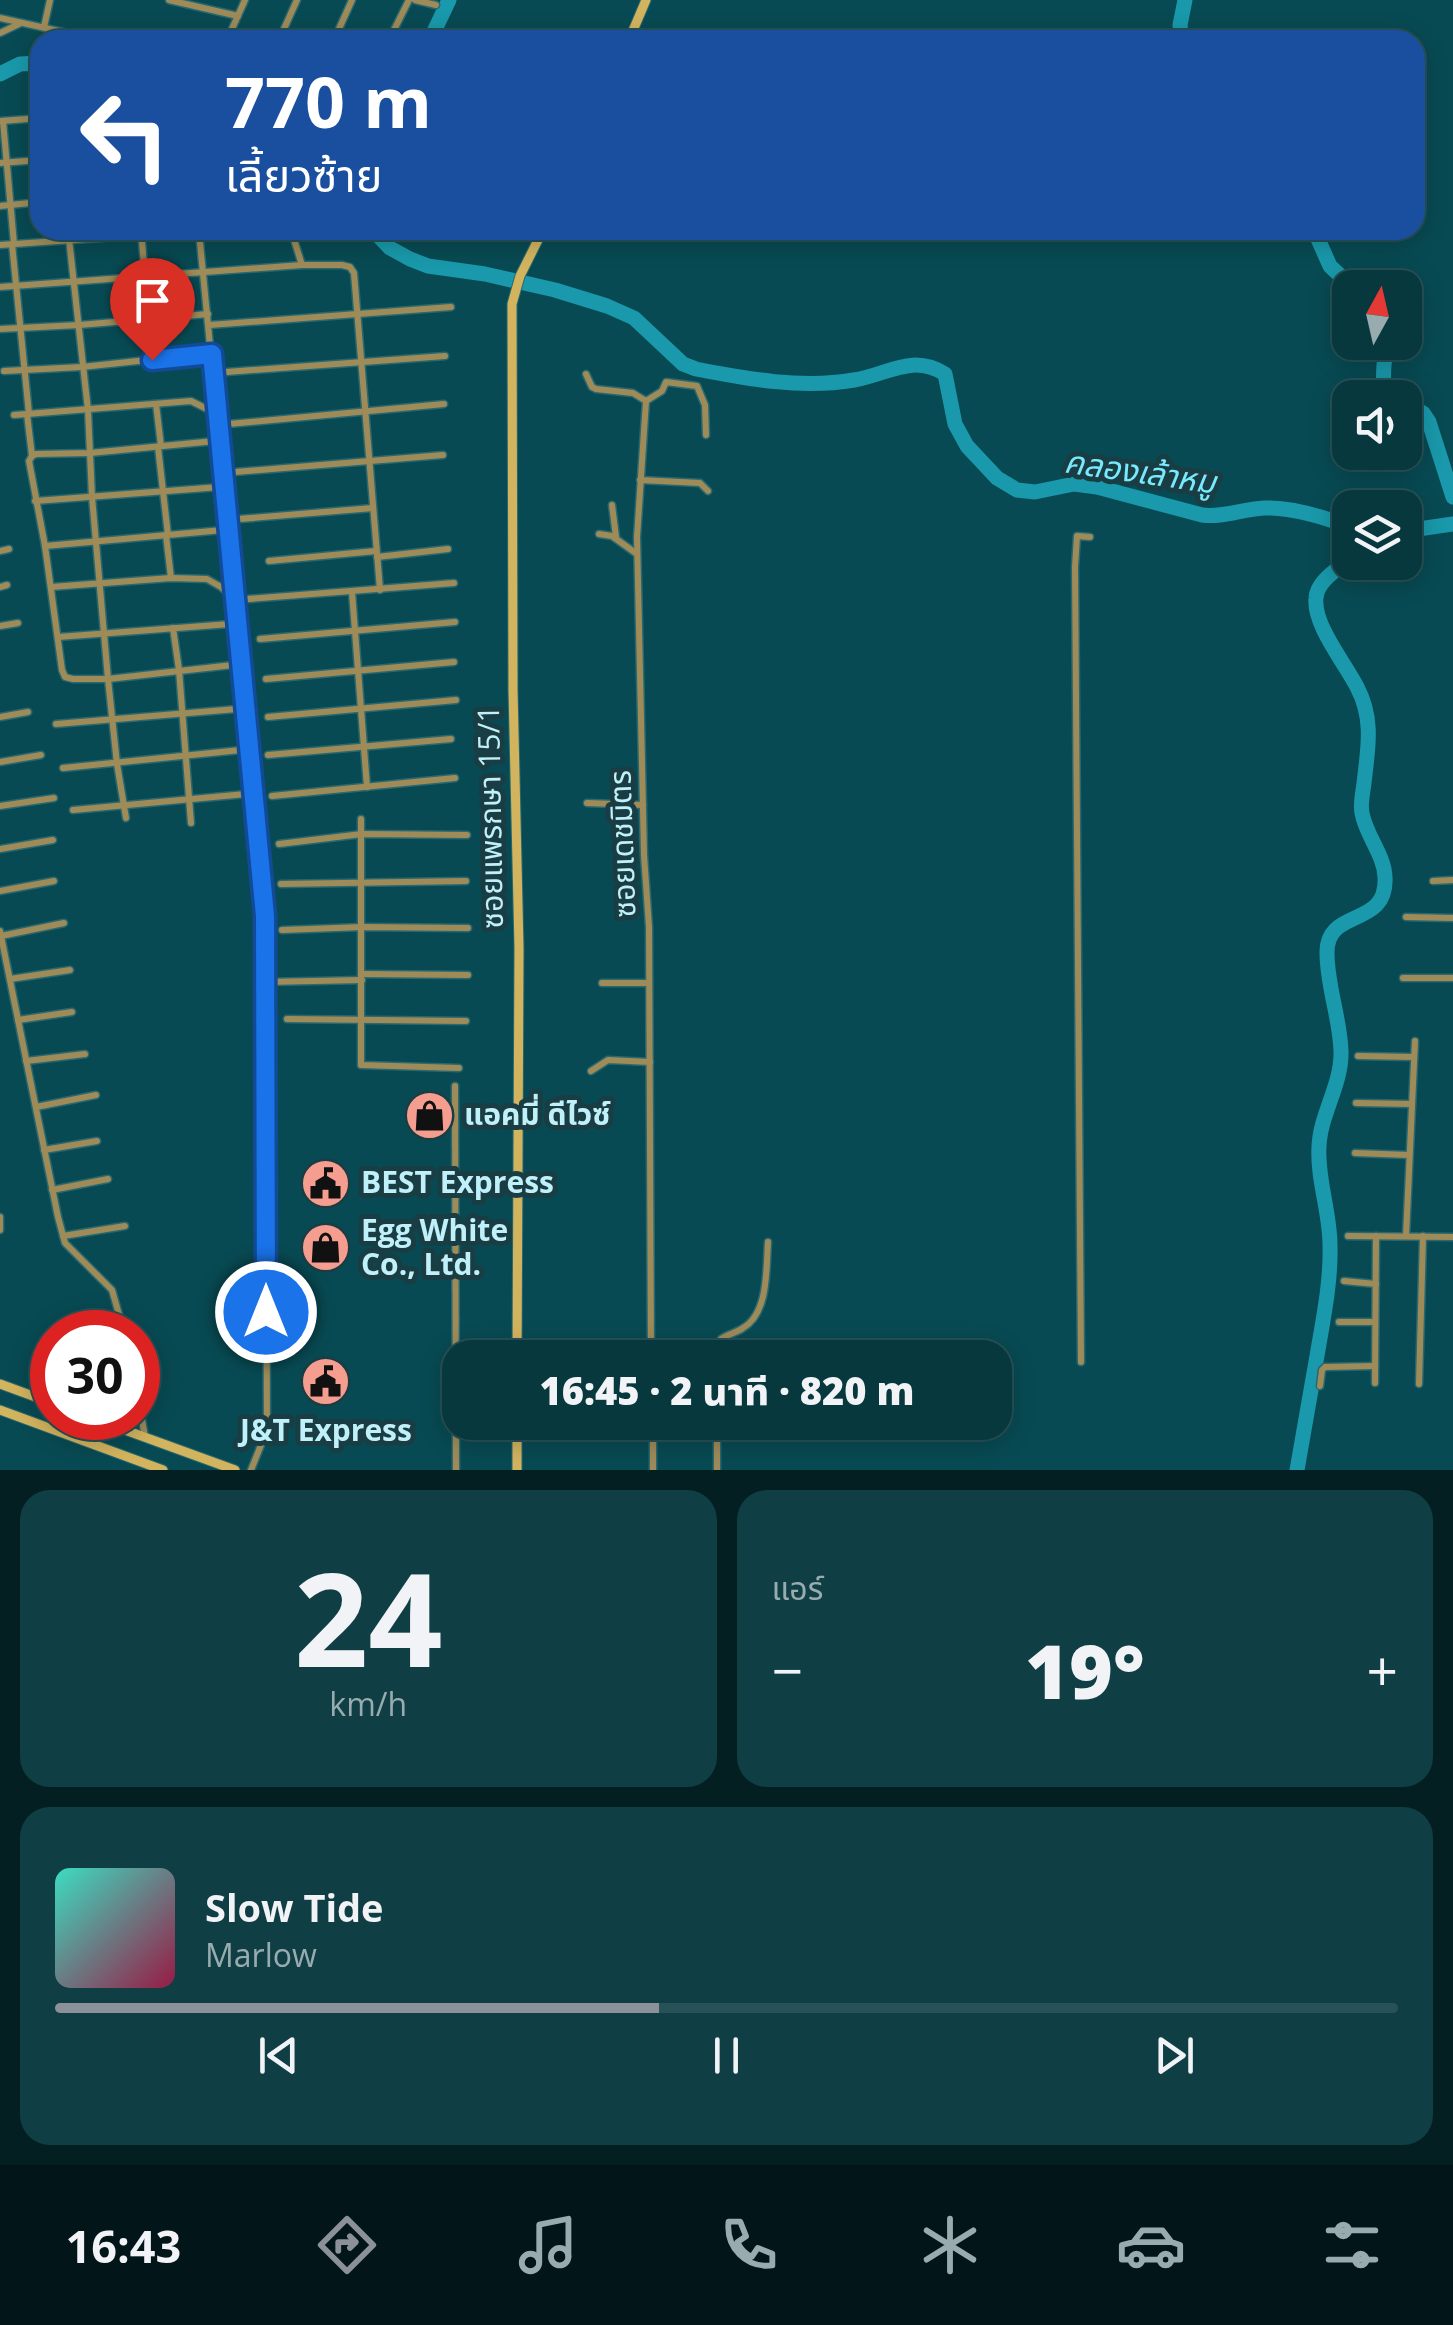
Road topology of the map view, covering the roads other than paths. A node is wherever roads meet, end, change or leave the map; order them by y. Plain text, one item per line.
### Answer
1 (50, 0) edge
2 (168, 0) edge
3 (244, 0) edge
4 (297, 0) edge
5 (352, 0) edge
6 (412, 0) edge
7 (646, 0) edge
8 (436, 5) dead end
9 (238, 16) junction
10 (0, 18) edge
11 (20, 23) junction
12 (44, 27) junction
13 (57, 30) edge
14 (232, 30) edge
15 (284, 30) edge
16 (338, 30) edge
17 (395, 30) edge
18 (632, 30) edge
19 (0, 33) edge
20 (30, 119) edge
21 (2, 121) edge
22 (30, 161) edge
23 (3, 162) edge
24 (30, 203) edge
25 (10, 204) junction
26 (0, 206) edge
27 (68, 240) joint
28 (141, 240) edge
29 (200, 240) edge
30 (294, 240) edge
31 (538, 240) edge
32 (13, 244) junction
33 (0, 245) edge
34 (302, 265) junction
35 (204, 271) junction
36 (144, 276) junction
37 (74, 282) junction
38 (0, 286) edge
39 (17, 286) junction
40 (451, 307) dead end
41 (208, 314) junction
42 (357, 314) junction
43 (148, 319) junction
44 (79, 325) junction
45 (209, 325) junction
46 (20, 328) junction
47 (0, 329) edge
48 (212, 354) junction
49 (446, 356) dead end
50 (152, 360) junction
51 (361, 362) junction
52 (82, 366) junction
53 (24, 370) junction
54 (4, 371) dead end
55 (214, 373) junction
56 (586, 374) dead end
57 (646, 402) junction
58 (156, 404) junction
59 (444, 404) dead end
60 (88, 410) junction
61 (365, 410) junction
62 (28, 414) junction
63 (218, 414) junction
64 (14, 415) dead end
65 (218, 425) junction
66 (706, 435) dead end
67 (216, 441) dead end
68 (159, 446) junction
69 (90, 452) junction
70 (443, 455) dead end
71 (32, 456) junction
72 (369, 460) junction
73 (223, 472) junction
74 (640, 480) junction
75 (220, 487) dead end
76 (708, 490) dead end
77 (164, 491) junction
78 (92, 497) junction
79 (34, 501) junction
80 (612, 505) dead end
81 (373, 508) junction
82 (228, 520) junction
83 (223, 530) dead end
84 (599, 534) dead end
85 (167, 535) junction
86 (1090, 537) dead end
87 (616, 538) junction
88 (96, 541) junction
89 (44, 546) junction
90 (448, 549) dead end
91 (10, 550) dead end
92 (0, 551) edge
93 (376, 554) junction
94 (638, 555) junction
95 (270, 561) dead end
96 (171, 578) junction
97 (454, 584) dead end
98 (101, 585) junction
99 (50, 587) junction
100 (380, 590) junction
101 (352, 592) junction
102 (235, 600) junction
103 (455, 622) dead end
104 (18, 623) dead end
105 (230, 624) dead end
106 (0, 626) edge
107 (173, 628) junction
108 (355, 630) junction
109 (105, 634) junction
110 (58, 636) junction
111 (260, 639) dead end
112 (454, 662) dead end
113 (233, 665) dead end
114 (180, 670) junction
115 (358, 670) junction
116 (108, 679) junction
117 (266, 679) dead end
118 (456, 700) dead end
119 (361, 708) junction
120 (237, 709) dead end
121 (28, 712) dead end
122 (183, 713) junction
123 (268, 716) dead end
124 (0, 717) edge
125 (112, 721) junction
126 (56, 724) dead end
127 (451, 739) dead end
128 (364, 748) junction
129 (240, 750) dead end
130 (41, 755) dead end
131 (186, 756) junction
132 (268, 756) dead end
133 (0, 762) edge
134 (117, 764) junction
135 (63, 768) dead end
136 (455, 778) dead end
137 (367, 787) junction
138 (246, 794) dead end
139 (272, 796) dead end
140 (54, 798) dead end
141 (189, 799) junction
142 (588, 803) dead end
143 (125, 805) junction
144 (644, 805) junction
145 (0, 806) edge
146 (73, 810) dead end
147 (126, 818) dead end
148 (362, 819) dead end
149 (190, 823) dead end
150 (362, 834) junction
151 (467, 835) dead end
152 (53, 840) dead end
153 (279, 844) dead end
154 (0, 849) edge
155 (1453, 880) edge
156 (54, 881) dead end
157 (466, 881) dead end
158 (1433, 881) dead end
159 (362, 882) junction
160 (281, 884) dead end
161 (0, 891) edge
162 (1406, 918) dead end
163 (1453, 918) edge
164 (64, 923) dead end
165 (362, 927) junction
166 (468, 928) dead end
167 (282, 930) dead end
168 (0, 933) edge
169 (70, 970) dead end
170 (468, 974) dead end
171 (362, 977) junction
172 (1403, 978) dead end
173 (1453, 978) edge
174 (10, 980) junction
175 (265, 982) junction
176 (602, 982) dead end
177 (649, 984) junction
178 (72, 1012) dead end
179 (18, 1020) junction
180 (286, 1020) dead end
181 (362, 1020) junction
182 (466, 1021) dead end
183 (1414, 1041) dead end
184 (85, 1054) dead end
185 (1358, 1056) dead end
186 (1414, 1057) junction
187 (26, 1061) junction
188 (650, 1062) junction
189 (459, 1068) dead end
190 (591, 1070) dead end
191 (455, 1086) dead end
192 (96, 1094) dead end
193 (1356, 1104) dead end
194 (1412, 1104) junction
195 (36, 1107) junction
196 (97, 1141) dead end
197 (44, 1150) junction
198 (1354, 1153) dead end
199 (1409, 1155) junction
200 (108, 1179) dead end
201 (52, 1190) junction
202 (0, 1216) edge
203 (125, 1226) dead end
204 (0, 1230) edge
205 (63, 1236) junction
206 (1348, 1236) dead end
207 (1376, 1236) junction
208 (1406, 1236) junction
209 (1423, 1236) junction
210 (1453, 1236) edge
211 (768, 1242) dead end
212 (1344, 1281) dead end
213 (1376, 1284) junction
214 (118, 1310) edge
215 (1340, 1322) dead end
216 (1376, 1322) junction
217 (517, 1340) edge
218 (651, 1340) edge
219 (720, 1340) edge
220 (1081, 1362) dead end
221 (1375, 1366) junction
222 (1375, 1383) dead end
223 (0, 1384) edge
224 (1419, 1384) dead end
225 (1320, 1386) dead end
226 (30, 1395) edge
227 (0, 1410) edge
228 (153, 1440) edge
229 (517, 1440) edge
230 (653, 1440) edge
231 (718, 1440) edge
232 (163, 1470) edge
233 (235, 1470) edge
234 (251, 1470) edge
235 (456, 1470) edge
236 (517, 1470) edge
237 (654, 1470) edge
238 (717, 1470) edge

1 - 12 street
2 - 9 street
3 - 9 street
4 - 15 street
5 - 16 street
6 - 8 street
6 - 17 street
7 - 18 street
9 - 14 street
10 - 11 street
11 - 12 street
11 - 19 street
12 - 13 street
20 - 21 street
21 - 23 street
22 - 23 street
23 - 25 street
24 - 25 street
25 - 26 street
25 - 32 street
27 - 32 street
27 - 37 street
28 - 36 street
29 - 35 street
30 - 34 street
31 - 217 street, ซอยแพรกษา 15/1
32 - 33 street
32 - 39 street
34 - 35 street
34 - 42 street
35 - 36 street
35 - 41 street
36 - 37 street
36 - 43 street
37 - 39 street
37 - 44 street
38 - 39 street
39 - 46 street
40 - 42 street
41 - 43 street
41 - 45 street
42 - 45 street
42 - 51 street
43 - 44 street
43 - 50 street
44 - 46 street
44 - 52 street
45 - 48 street
46 - 47 street
46 - 53 street
48 - 50 street
48 - 55 street
49 - 51 street
50 - 52 street
51 - 55 street
51 - 61 street
52 - 53 street
52 - 60 street
53 - 54 street
53 - 62 street
55 - 63 street
56 - 57 street
57 - 66 street
57 - 74 street, ซอยเดชมิตร
58 - 60 street
58 - 63 street
58 - 68 street
59 - 61 street
60 - 62 street
60 - 69 street
61 - 65 street
61 - 72 street
62 - 64 street
62 - 71 street
63 - 65 street
65 - 73 street
67 - 68 street
68 - 69 street
68 - 77 street
69 - 71 street
69 - 78 street
70 - 72 street
71 - 79 street
72 - 73 street
72 - 81 street
73 - 82 street
74 - 76 street
74 - 94 street, ซอยเดชมิตร
75 - 77 street
77 - 78 street
77 - 85 street
78 - 79 street
78 - 88 street
79 - 89 street
80 - 87 street
81 - 82 street
81 - 93 street
82 - 102 street
83 - 85 street
84 - 87 street
85 - 88 street
85 - 96 street
86 - 220 street
87 - 94 street
88 - 89 street
88 - 98 street
89 - 99 street
90 - 93 street
91 - 92 street
93 - 95 street
93 - 100 street
94 - 144 street, ซอยเดชมิตร
96 - 98 street
96 - 102 street
97 - 100 street
98 - 99 street
98 - 109 street
99 - 110 street
100 - 101 street
101 - 102 street
101 - 108 street
102 - 175 street
103 - 108 street
104 - 106 street
105 - 107 street
107 - 109 street
107 - 114 street
108 - 111 street
108 - 115 street
109 - 110 street
109 - 116 street
110 - 116 street
112 - 115 street
113 - 114 street
114 - 116 street
114 - 122 street
115 - 117 street
115 - 119 street
116 - 125 street
118 - 119 street
119 - 123 street
119 - 128 street
120 - 122 street
121 - 124 street
122 - 125 street
122 - 131 street
125 - 126 street
125 - 134 street
127 - 128 street
128 - 132 street
128 - 137 street
129 - 131 street
130 - 133 street
131 - 134 street
131 - 141 street
134 - 135 street
134 - 143 street
136 - 137 street
137 - 139 street
138 - 141 street
140 - 145 street
141 - 143 street
141 - 149 street
142 - 144 street
143 - 146 street
143 - 147 street
144 - 177 street, ซอยเดชมิตร
148 - 150 street
150 - 151 street
150 - 153 street
150 - 159 street
152 - 154 street
155 - 158 street
156 - 161 street
157 - 159 street
159 - 160 street
159 - 165 street
162 - 163 street
164 - 168 street
165 - 166 street
165 - 167 street
165 - 171 street
168 - 174 street
169 - 174 street
170 - 171 street
171 - 175 street
171 - 181 street
172 - 173 street
174 - 179 street
175 - 234 street
176 - 177 street
177 - 188 street, ซอยเดชมิตร
178 - 179 street
179 - 187 street
180 - 181 street
181 - 182 street
181 - 189 street
183 - 186 street
184 - 187 street
185 - 186 street
186 - 194 street
187 - 195 street
188 - 190 street
188 - 218 street, ซอยเดชมิตร
191 - 235 street
192 - 195 street
193 - 194 street
194 - 199 street
195 - 197 street
196 - 197 street
197 - 201 street
198 - 199 street
199 - 208 street
200 - 201 street
201 - 205 street
202 - 204 street
203 - 205 street
205 - 214 street
206 - 207 street
207 - 208 street
207 - 213 street
208 - 209 street
209 - 210 street
209 - 224 street
211 - 219 street
212 - 213 street
213 - 216 street
215 - 216 street
216 - 221 street
221 - 222 street
221 - 225 street
223 - 226 street
227 - 232 street
228 - 233 street
229 - 236 street
230 - 237 street
231 - 238 street

